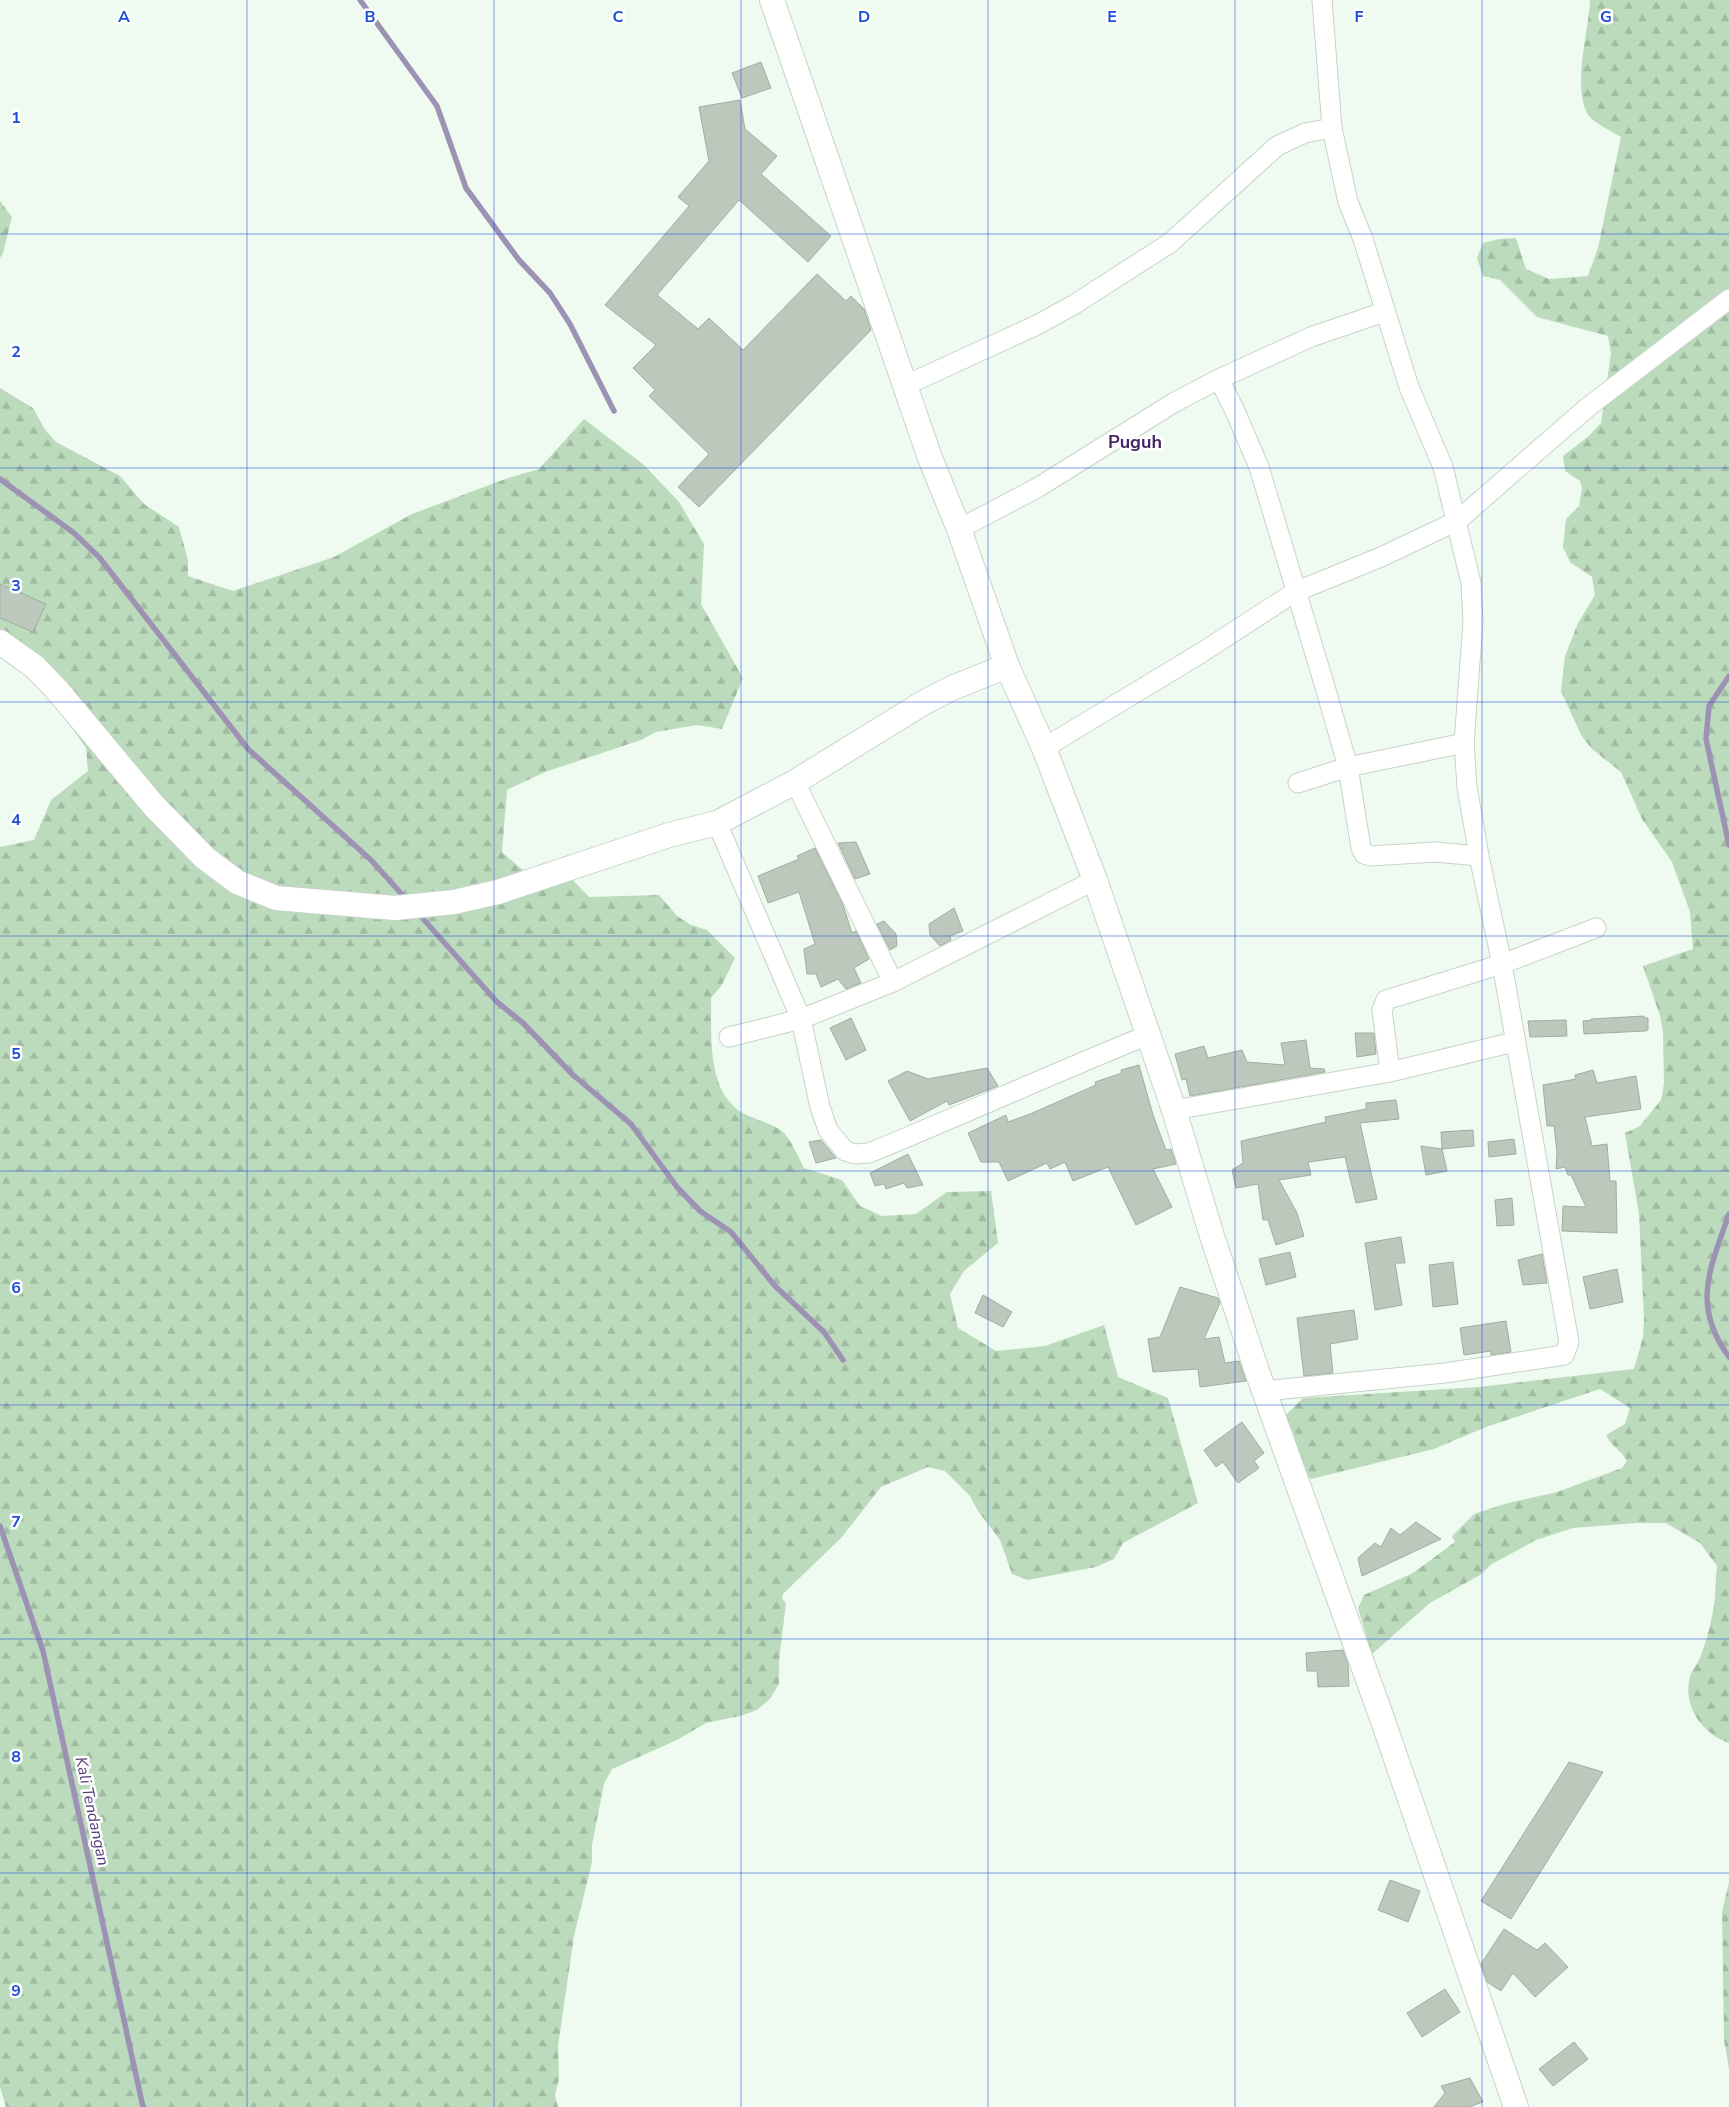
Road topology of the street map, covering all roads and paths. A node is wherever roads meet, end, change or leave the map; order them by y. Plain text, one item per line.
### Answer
1 (772, 0) edge
2 (1322, 0) edge
3 (1332, 128) junction
4 (1729, 299) edge
5 (1384, 312) junction
6 (1219, 379) junction
7 (904, 386) junction
8 (1456, 522) junction
9 (959, 529) junction
10 (1295, 592) junction
11 (0, 642) edge
12 (1007, 666) junction
13 (1464, 743) junction
14 (1044, 748) junction
15 (1348, 767) junction
16 (795, 782) junction
17 (1298, 783) dead end
18 (717, 823) junction
19 (1479, 856) junction
20 (1095, 880) junction
21 (1596, 928) dead end
22 (1502, 964) junction
23 (893, 982) junction
24 (800, 1019) junction
25 (1148, 1035) junction
26 (729, 1037) dead end
27 (1514, 1042) junction
28 (1390, 1072) junction
29 (1174, 1110) junction
30 (1264, 1391) junction
31 (1516, 2107) edge

1 - 7 street
2 - 3 street
3 - 5 street
3 - 7 street
4 - 8 street
5 - 6 street
5 - 8 street
6 - 9 street
6 - 10 street
7 - 9 street
8 - 10 street
8 - 13 street
9 - 12 street
10 - 14 street
10 - 15 street
11 - 18 street
12 - 14 street
12 - 16 street
13 - 15 street
13 - 19 street
14 - 20 street
15 - 17 street
15 - 19 street
16 - 18 street
16 - 23 street
18 - 24 street
19 - 22 street
20 - 23 street
20 - 25 street
21 - 22 street
22 - 27 street
22 - 28 street
23 - 24 street
24 - 25 street
24 - 26 street
25 - 29 street
27 - 28 street
27 - 30 street
28 - 29 street
29 - 30 street
30 - 31 street

